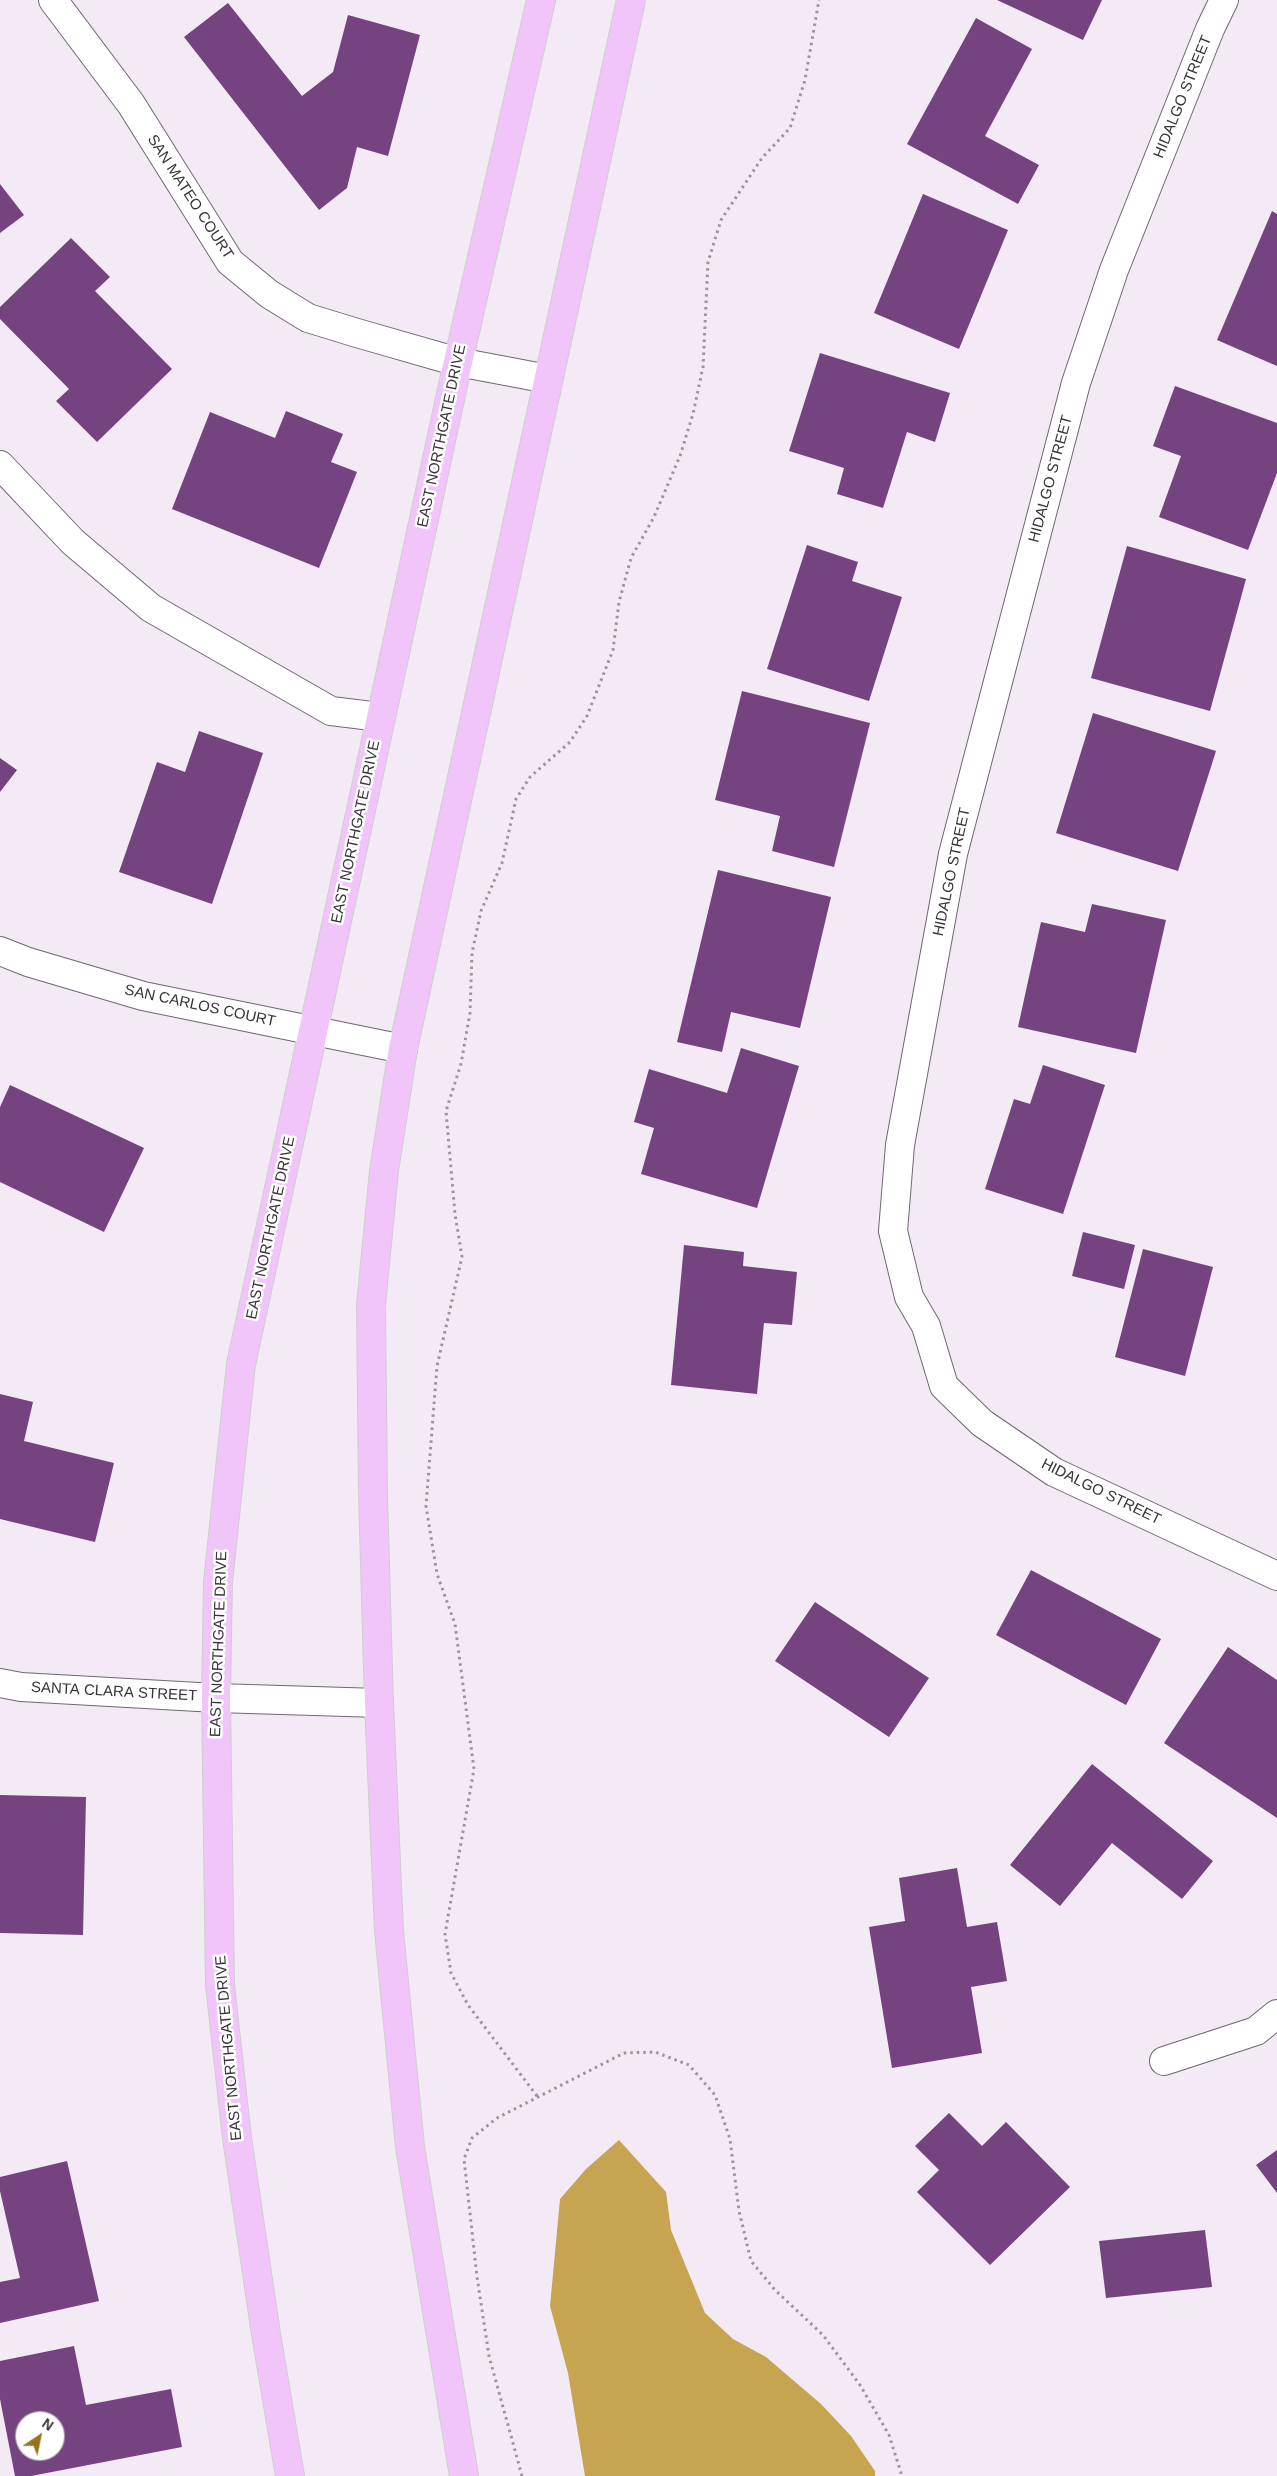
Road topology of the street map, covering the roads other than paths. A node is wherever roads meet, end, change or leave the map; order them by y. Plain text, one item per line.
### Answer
1 (53, 0) edge
2 (541, 0) edge
3 (631, 0) edge
4 (1224, 0) edge
5 (458, 362) junction
6 (548, 380) junction
7 (0, 465) edge
8 (380, 717) junction
9 (0, 951) edge
10 (314, 1030) junction
11 (403, 1050) junction
12 (1277, 1576) edge
13 (0, 1683) edge
14 (216, 1698) junction
15 (379, 1703) junction
16 (1277, 2014) edge
17 (1164, 2061) dead end
18 (290, 2476) edge
19 (464, 2476) edge

1 - 5 street, SAN MATEO COURT
2 - 5 main road, EAST NORTHGATE DRIVE
3 - 6 main road
4 - 12 street, HIDALGO STREET
5 - 6 street, SAN MATEO COURT
5 - 8 main road, EAST NORTHGATE DRIVE
6 - 11 main road
7 - 8 street
8 - 10 main road, EAST NORTHGATE DRIVE
9 - 10 street, SAN CARLOS COURT
10 - 11 street, SAN CARLOS COURT
10 - 14 main road, EAST NORTHGATE DRIVE
11 - 15 main road
13 - 14 street, SANTA CLARA STREET
14 - 15 street, SANTA CLARA STREET
14 - 18 main road, EAST NORTHGATE DRIVE
15 - 19 main road
16 - 17 street

